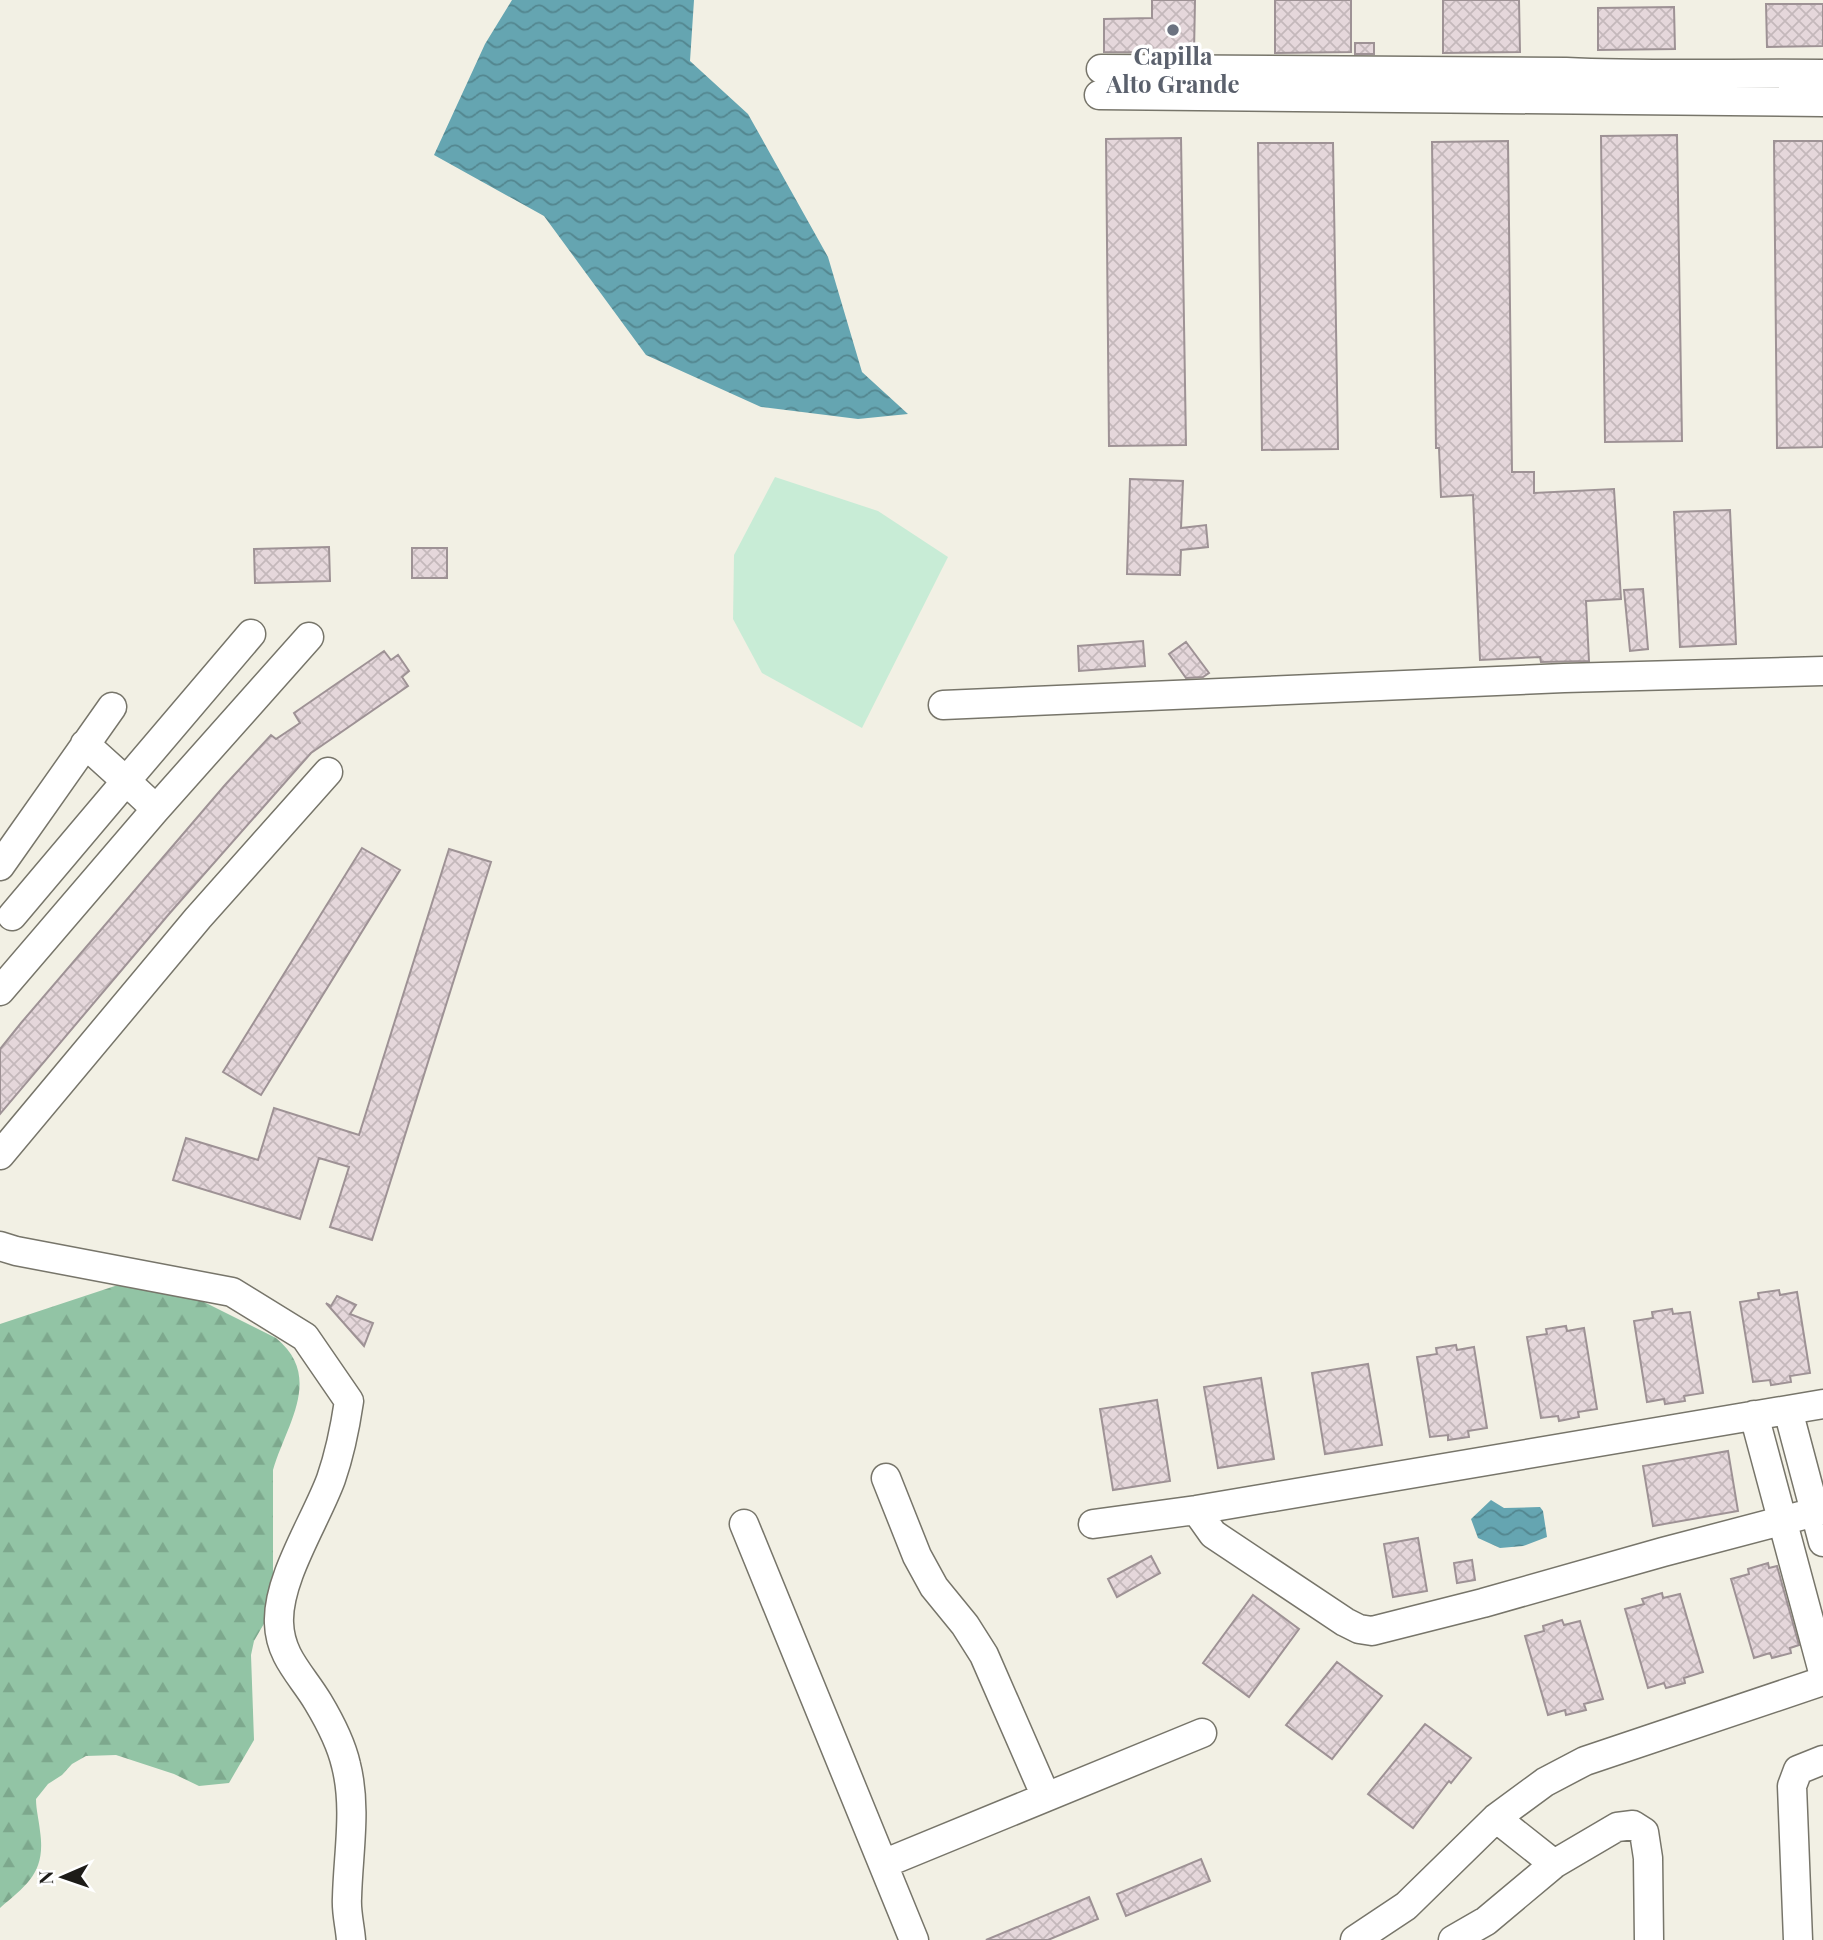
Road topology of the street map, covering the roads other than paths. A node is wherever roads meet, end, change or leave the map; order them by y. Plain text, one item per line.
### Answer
1 (1731, 73) junction
2 (1823, 74) edge
3 (1100, 82) dead end
4 (1567, 86) junction
5 (1730, 101) junction
6 (1823, 102) edge
7 (251, 634) dead end
8 (309, 637) dead end
9 (1823, 671) edge
10 (943, 705) dead end
11 (112, 707) dead end
12 (85, 744) junction
13 (328, 772) dead end
14 (126, 781) junction
15 (156, 809) junction
16 (0, 866) edge
17 (12, 916) dead end
18 (0, 991) edge
19 (0, 1155) edge
20 (0, 1246) edge
21 (1823, 1404) edge
22 (1788, 1410) junction
23 (1754, 1415) junction
24 (886, 1478) dead end
25 (1196, 1510) junction
26 (1819, 1511) edge
27 (1781, 1521) junction
28 (744, 1524) dead end
29 (1093, 1524) dead end
30 (1823, 1542) edge
31 (1823, 1672) edge
32 (1823, 1681) edge
33 (1202, 1734) dead end
34 (1823, 1760) edge
35 (1046, 1797) junction
36 (1496, 1818) junction
37 (883, 1864) junction
38 (1554, 1864) junction
39 (1492, 1931) edge
40 (351, 1940) edge
41 (914, 1940) edge
42 (1355, 1940) edge
43 (1453, 1940) edge
44 (1649, 1940) edge
45 (1798, 1940) edge

1 - 2 street
1 - 4 street
1 - 5 street
3 - 4 street
4 - 5 street
5 - 6 street
7 - 14 street
8 - 15 street
9 - 10 street
11 - 12 street
12 - 14 street
12 - 16 street
13 - 19 street
14 - 15 street
14 - 17 street
15 - 18 street
20 - 40 street
21 - 22 street
22 - 23 street
22 - 26 street
23 - 25 street
23 - 27 street
24 - 35 street
25 - 27 street
25 - 29 street
26 - 27 street
26 - 30 street
27 - 31 street
28 - 37 street
32 - 36 street
33 - 35 street
34 - 45 street
35 - 37 street
36 - 38 street
36 - 42 street
37 - 41 street
38 - 39 street
38 - 44 street
39 - 43 street

